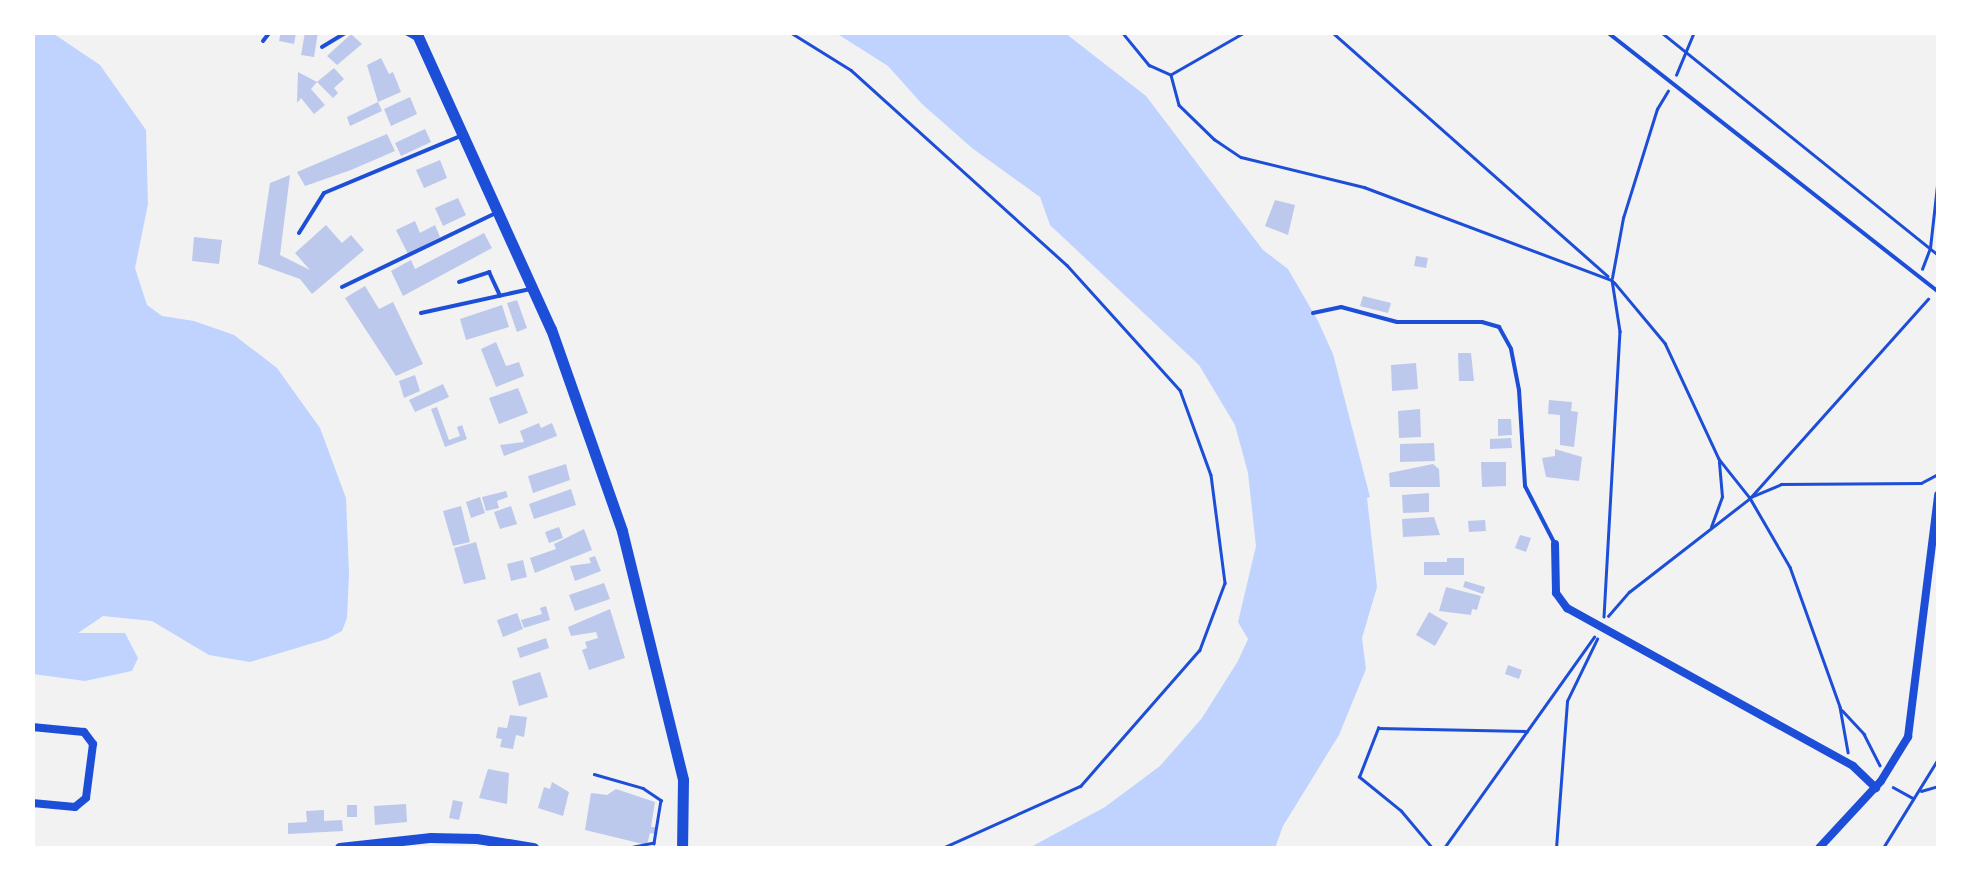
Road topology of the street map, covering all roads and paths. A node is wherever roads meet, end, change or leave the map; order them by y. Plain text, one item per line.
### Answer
1 (270, 32) edge
2 (347, 32) edge
3 (404, 32) edge
4 (790, 32) edge
5 (1122, 32) edge
6 (1246, 32) edge
7 (1332, 32) edge
8 (1607, 32) edge
9 (1661, 32) edge
10 (1694, 32) edge
11 (417, 36) edge
12 (263, 40) dead end
13 (322, 47) dead end
14 (1686, 52) junction
15 (1171, 75) junction
16 (1672, 82) junction
17 (463, 135) junction
18 (1938, 178) edge
19 (498, 212) junction
20 (299, 233) dead end
21 (1930, 248) junction
22 (1938, 256) edge
23 (1919, 276) junction
24 (1612, 280) junction
25 (458, 282) dead end
26 (342, 287) dead end
27 (534, 288) junction
28 (1937, 290) edge
29 (500, 296) junction
30 (421, 312) dead end
31 (1313, 313) dead end
32 (1718, 459) junction
33 (1938, 474) edge
34 (1938, 495) edge
35 (1750, 498) junction
36 (1708, 532) junction
37 (1556, 544) joint
38 (1602, 624) junction
39 (1840, 707) junction
40 (32, 728) edge
41 (1527, 732) junction
42 (1938, 759) edge
43 (1852, 766) junction
44 (594, 774) dead end
45 (1882, 781) junction
46 (1938, 786) edge
47 (1920, 791) junction
48 (1914, 798) junction
49 (32, 804) edge
50 (634, 847) edge
51 (340, 848) edge
52 (534, 848) edge
53 (682, 848) edge
54 (944, 848) edge
55 (1432, 848) edge
56 (1444, 848) edge
57 (1556, 848) edge
58 (1819, 848) edge
59 (1883, 848) edge

1 - 12 lane
2 - 13 lane
3 - 11 lane
4 - 54 path
5 - 15 path
6 - 15 path
7 - 24 path
8 - 16 lane
9 - 14 path
10 - 14 path
11 - 17 main road
14 - 16 path
14 - 21 path
15 - 24 path
16 - 23 lane
16 - 24 path
17 - 19 main road
17 - 20 lane
18 - 21 path
19 - 26 lane
19 - 27 main road
21 - 22 path
21 - 23 path
23 - 28 lane
24 - 32 path
24 - 38 path
25 - 29 lane
27 - 29 lane
27 - 53 main road
28 - 35 path
29 - 30 lane
31 - 37 lane
32 - 35 path
32 - 36 path
33 - 35 path
34 - 45 street
35 - 36 path
35 - 39 path
36 - 38 path
37 - 38 street
38 - 41 path
38 - 43 street
38 - 57 path
39 - 43 path
39 - 45 path
40 - 49 street
41 - 55 path
41 - 56 path
42 - 47 path
43 - 45 street
44 - 50 path
45 - 48 path
45 - 58 street
46 - 47 path
47 - 48 path
48 - 59 path
51 - 52 street

